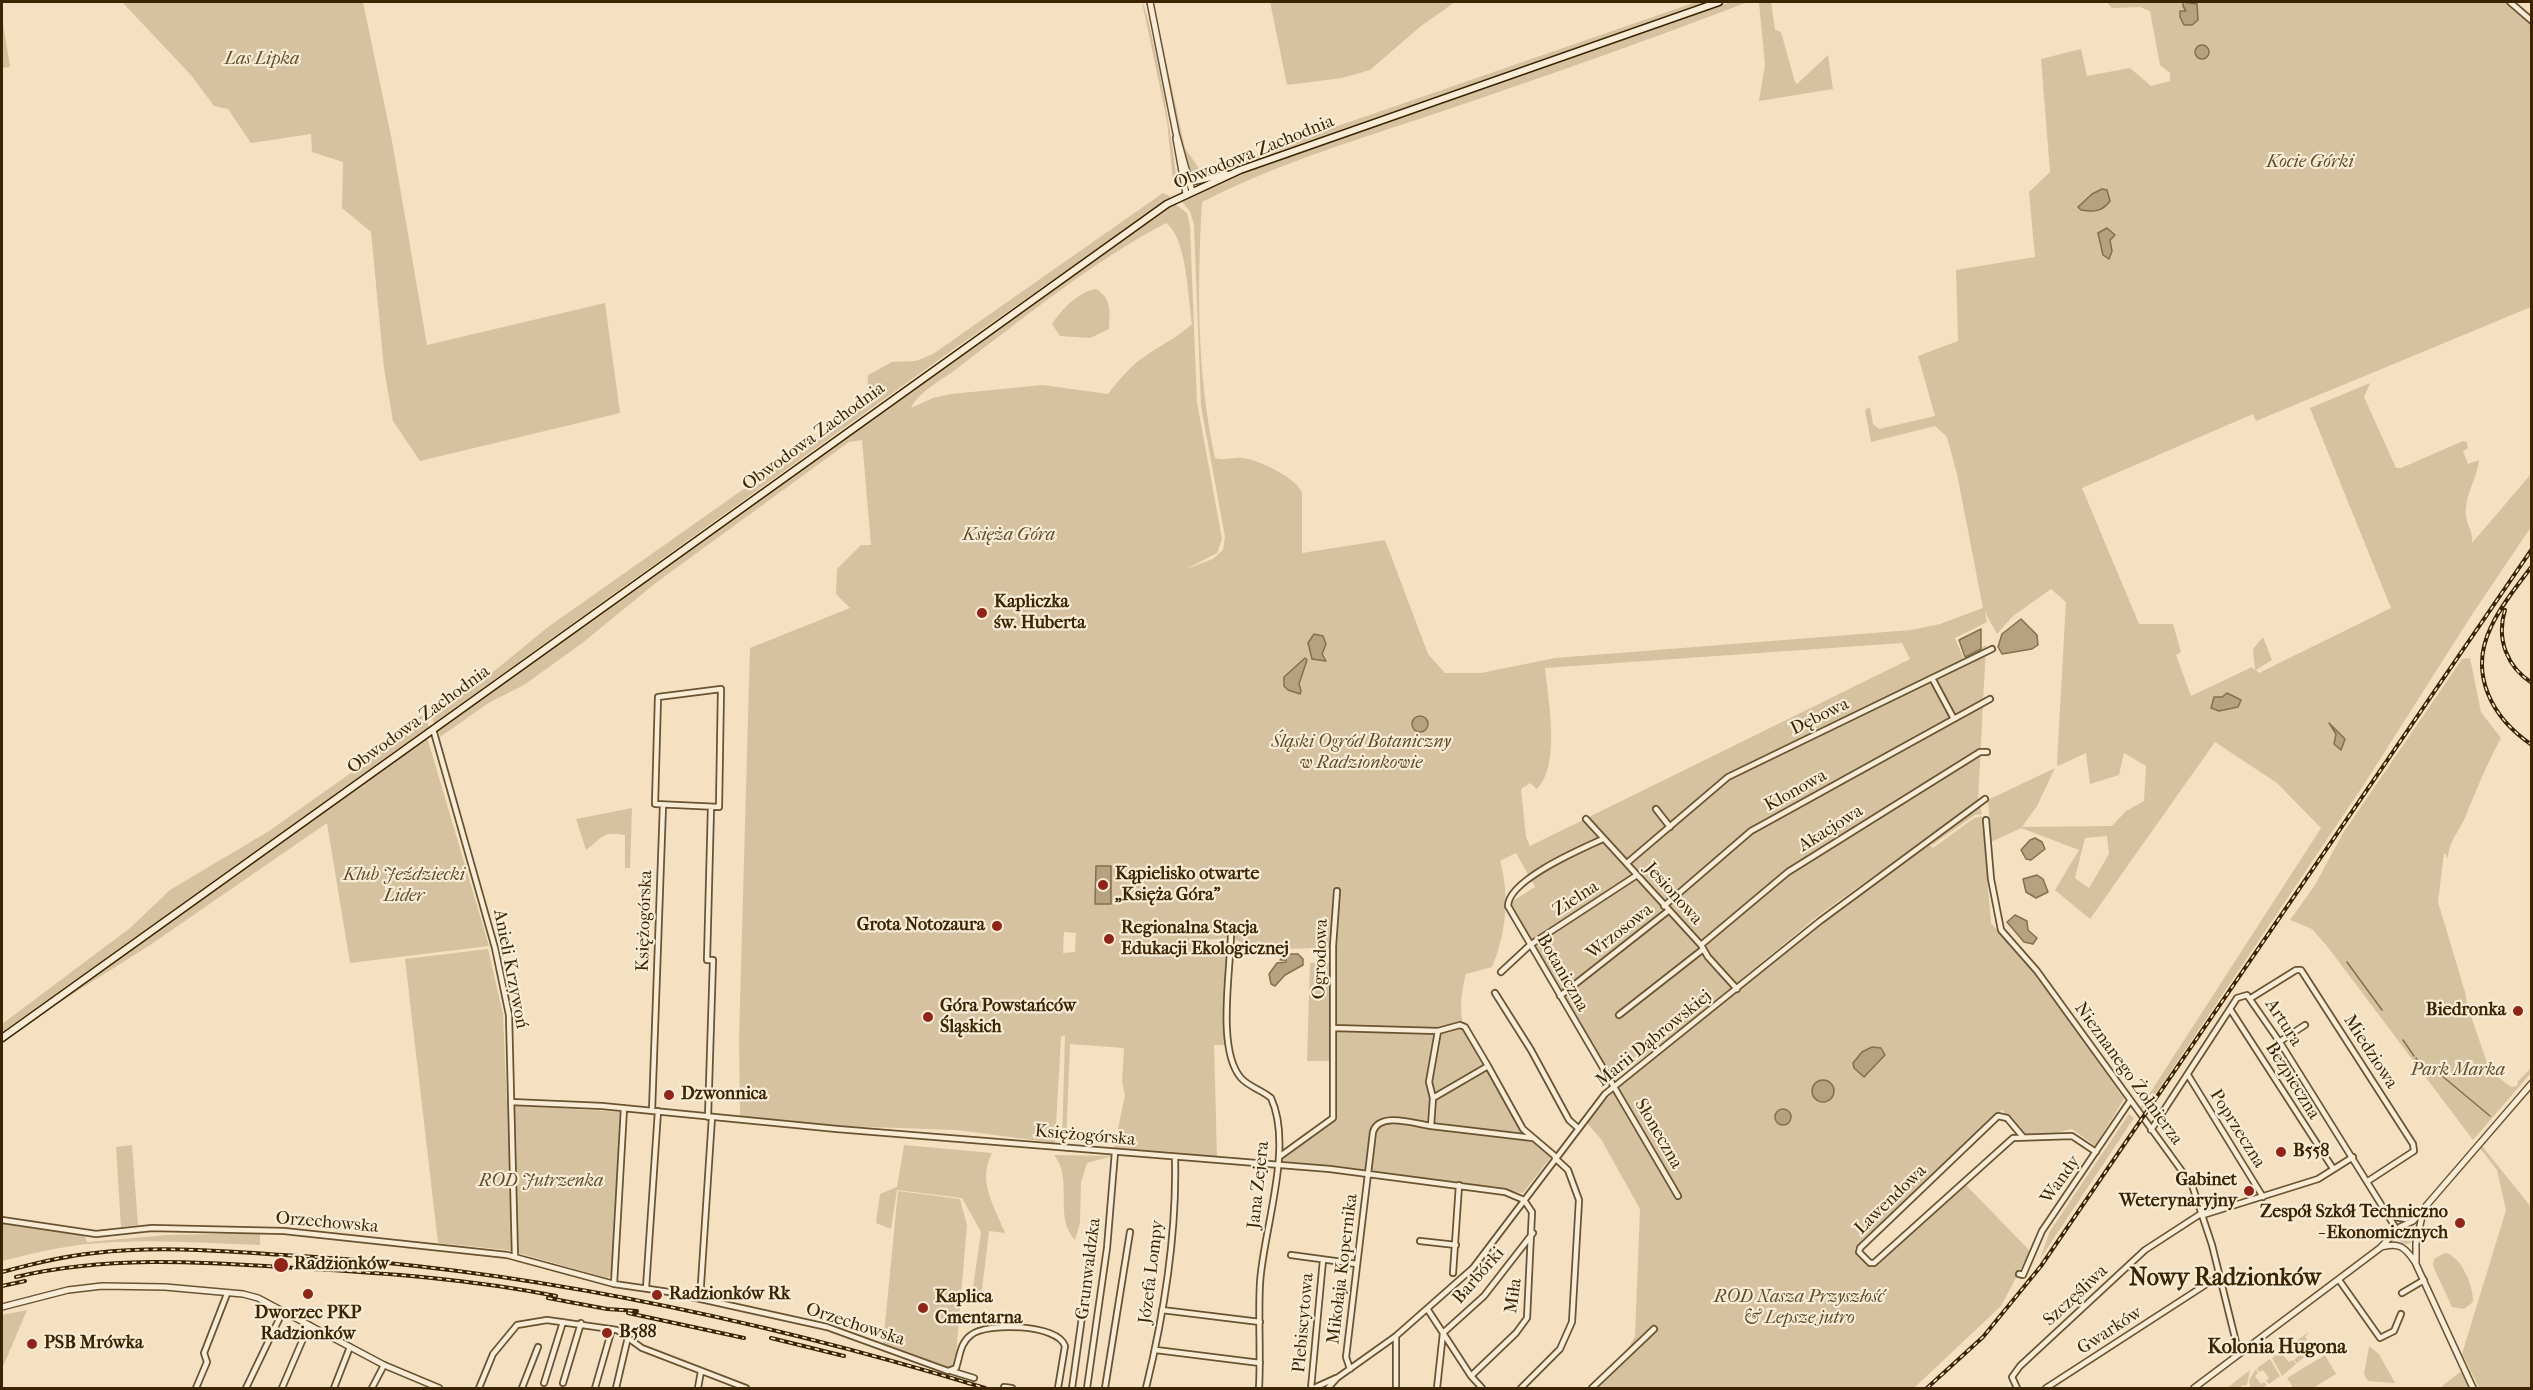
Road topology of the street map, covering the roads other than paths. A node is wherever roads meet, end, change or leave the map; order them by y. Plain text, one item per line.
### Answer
1 (1150, 2) edge
2 (1719, 2) edge
3 (2510, 2) edge
4 (2532, 21) edge
5 (1176, 134) junction
6 (1238, 171) junction
7 (1188, 175) junction
8 (1189, 192) junction
9 (1992, 649) dead end
10 (1932, 678) junction
11 (1990, 699) dead end
12 (1954, 719) junction
13 (433, 729) junction
14 (1986, 752) dead end
15 (1985, 799) dead end
16 (663, 805) junction
17 (711, 807) junction
18 (1656, 809) dead end
19 (1586, 819) dead end
20 (1986, 820) dead end
21 (1670, 826) junction
22 (1603, 839) junction
23 (1627, 864) junction
24 (1637, 875) junction
25 (1337, 891) dead end
26 (1664, 906) junction
27 (1668, 911) junction
28 (1231, 932) dead end
29 (1530, 945) junction
30 (1702, 948) junction
31 (1501, 972) dead end
32 (1737, 989) junction
33 (1495, 993) dead end
34 (1560, 996) junction
35 (2251, 998) junction
36 (2230, 1009) junction
37 (1619, 1015) dead end
38 (2305, 1025) dead end
39 (1333, 1028) junction
40 (1438, 1031) junction
41 (2, 1038) edge
42 (2279, 1042) junction
43 (1488, 1066) junction
44 (2188, 1076) junction
45 (2532, 1083) edge
46 (1614, 1086) junction
47 (1433, 1098) junction
48 (2130, 1101) junction
49 (511, 1102) junction
50 (624, 1108) junction
51 (655, 1111) junction
52 (710, 1117) junction
53 (1431, 1126) junction
54 (1578, 1128) junction
55 (2151, 1130) junction
56 (2023, 1137) junction
57 (1533, 1138) junction
58 (1115, 1152) junction
59 (2096, 1152) junction
60 (1175, 1156) junction
61 (1279, 1157) junction
62 (1556, 1157) junction
63 (2353, 1157) junction
64 (1278, 1166) junction
65 (2332, 1167) dead end
66 (1369, 1173) junction
67 (2368, 1181) junction
68 (1460, 1185) junction
69 (1678, 1196) dead end
70 (2263, 1197) junction
71 (1524, 1200) junction
72 (2427, 1206) junction
73 (2386, 1209) junction
74 (2203, 1214) junction
75 (2394, 1217) junction
76 (2, 1220) edge
77 (2401, 1228) junction
78 (1130, 1232) dead end
79 (1533, 1233) junction
80 (2417, 1236) junction
81 (1420, 1240) dead end
82 (2416, 1243) junction
83 (1456, 1245) junction
84 (2401, 1246) junction
85 (2380, 1248) junction
86 (1091, 1253) dead end
87 (1291, 1255) dead end
88 (515, 1257) junction
89 (1323, 1260) junction
90 (1357, 1264) junction
91 (2417, 1266) junction
92 (1454, 1273) dead end
93 (2019, 1274) dead end
94 (2219, 1276) junction
95 (2339, 1280) junction
96 (2424, 1280) junction
97 (614, 1284) junction
98 (646, 1288) junction
99 (2403, 1293) dead end
100 (227, 1294) junction
101 (700, 1299) junction
102 (2, 1307) edge
103 (1162, 1310) junction
104 (1428, 1310) junction
105 (283, 1311) junction
106 (2401, 1314) dead end
107 (563, 1322) junction
108 (1260, 1322) junction
109 (581, 1323) junction
110 (309, 1325) junction
111 (612, 1329) junction
112 (1654, 1329) dead end
113 (1443, 1333) junction
114 (1396, 1336) junction
115 (628, 1337) junction
116 (350, 1347) junction
117 (538, 1347) dead end
118 (1156, 1350) junction
119 (2241, 1352) junction
120 (1260, 1363) junction
121 (384, 1365) junction
122 (1350, 1369) junction
123 (701, 1371) junction
124 (949, 1371) junction
125 (1471, 1376) junction
126 (974, 1378) dead end
127 (1337, 1378) junction
128 (544, 1383) dead end
129 (563, 1383) dead end
130 (729, 1386) edge
131 (1005, 1386) dead end
132 (744, 1388) edge
133 (196, 1389) edge
134 (246, 1389) edge
135 (282, 1389) edge
136 (334, 1389) edge
137 (372, 1389) edge
138 (439, 1389) edge
139 (479, 1389) edge
140 (522, 1389) edge
141 (595, 1389) edge
142 (616, 1389) edge
143 (698, 1389) edge
144 (1012, 1389) edge
145 (1058, 1389) edge
146 (1072, 1389) edge
147 (1087, 1389) edge
148 (1105, 1389) edge
149 (1146, 1389) edge
150 (1259, 1389) edge
151 (1313, 1389) edge
152 (1328, 1389) edge
153 (1395, 1389) edge
154 (1437, 1389) edge
155 (1482, 1389) edge
156 (1521, 1389) edge
157 (1592, 1389) edge
158 (2018, 1389) edge
159 (2046, 1389) edge
160 (2194, 1389) edge
161 (2474, 1389) edge

1 - 5 street
2 - 6 main road, Obwodowa Zachodnia
3 - 4 street
5 - 7 street
5 - 8 street
6 - 7 street
6 - 8 main road, Obwodowa Zachodnia
7 - 8 street
8 - 13 main road, Obwodowa Zachodnia
9 - 10 street, Dębowa
10 - 12 street
10 - 21 street, Dębowa
11 - 12 street, Klonowa
12 - 26 street, Klonowa
13 - 41 main road, Obwodowa Zachodnia
13 - 49 street, Anieli Krzywoń
14 - 30 street, Akacjowa
15 - 32 street, Marii Dąbrowskiej
16 - 17 street
16 - 17 street, Księżogórska
16 - 51 street, Księżogórska
17 - 52 street, Księżogórska
18 - 21 street
19 - 22 street, Jesionowa
20 - 48 street, Nieznanego Żołnierza
21 - 23 street, Dębowa
22 - 23 street, Jesionowa
22 - 29 street, Botaniczna
23 - 24 street, Jesionowa
24 - 26 street, Jesionowa
24 - 29 street, Zielna
25 - 39 street, Ogrodowa
26 - 27 street, Jesionowa
27 - 30 street, Jesionowa
27 - 34 street, Wrzosowa
28 - 61 street, Jana Zejera
29 - 31 street, Zielna
29 - 34 street, Botaniczna
30 - 32 street, Jesionowa
30 - 37 street, Akacjowa
32 - 46 street, Marii Dąbrowskiej
33 - 54 street
34 - 46 street, Botaniczna
35 - 36 street, Artura
35 - 42 street, Artura
35 - 67 street, Miedziowa
36 - 44 street
36 - 65 street, Bezpieczna
38 - 42 street
39 - 40 street
39 - 61 street, Ogrodowa
40 - 43 street
40 - 47 street
42 - 63 street, Artura
43 - 47 street
43 - 57 street
44 - 55 street
44 - 70 street, Poprzeczna
45 - 72 street
46 - 54 street, Marii Dąbrowskiej
46 - 69 street, Słoneczna
47 - 53 street
48 - 55 street, Nieznanego Żołnierza
48 - 59 street, Wandy
49 - 50 street, Księżogórska
49 - 88 street, Anieli Krzywoń
50 - 51 street, Księżogórska
50 - 97 street
51 - 52 street, Księżogórska
51 - 98 street
52 - 58 street, Księżogórska
52 - 101 street
53 - 57 street
53 - 66 street
54 - 62 street, Marii Dąbrowskiej
55 - 74 street, Nieznanego Żołnierza
56 - 56 street, Lawendowa
56 - 59 street, Lawendowa
57 - 62 street
58 - 60 street, Księżogórska
58 - 147 street, Grunwaldzka
59 - 93 street, Wandy
60 - 64 street, Księżogórska
60 - 103 street, Józefa Lompy
61 - 64 street, Jana Zejera
62 - 71 street, Marii Dąbrowskiej
62 - 156 street
63 - 67 street, Artura
63 - 70 street, Szczęśliwa
64 - 66 street, Księżogórska
64 - 108 street, Jana Zejera
66 - 68 street, Księżogórska
66 - 90 street, Mikołaja Kopernika
67 - 73 street, Artura
68 - 71 street, Księżogórska
68 - 83 street
70 - 74 street, Szczęśliwa
71 - 79 street, Miła
71 - 104 street, Marii Dąbrowskiej
72 - 75 street
72 - 77 street
72 - 80 street
73 - 75 street, Artura
73 - 77 street, Artura
74 - 94 street, Nieznanego Żołnierza
74 - 158 street, Szczęśliwa
75 - 77 street, Artura
76 - 88 street, Orzechowska
77 - 80 street
77 - 84 street
77 - 85 street
78 - 148 street
79 - 113 street, Barbórki
79 - 125 street, Miła
80 - 82 street
81 - 83 street
82 - 84 street
82 - 91 street
83 - 92 street
84 - 85 street
84 - 91 street
85 - 95 street
86 - 146 street
87 - 89 street, Plebiscytowa
88 - 97 street, Orzechowska
89 - 90 street, Plebiscytowa
89 - 151 street, Plebiscytowa
90 - 122 street, Mikołaja Kopernika
91 - 96 street
94 - 119 street, Nieznanego Żołnierza
94 - 159 street, Gwarków
95 - 106 street
95 - 119 street
96 - 99 street
96 - 161 street
97 - 98 street, Orzechowska
98 - 101 street, Orzechowska
100 - 102 street
100 - 105 street
100 - 133 street
101 - 124 street, Orzechowska
103 - 108 street
103 - 118 street, Józefa Lompy
104 - 113 street
104 - 114 street, Marii Dąbrowskiej
105 - 110 street
105 - 134 street
107 - 109 street
107 - 128 street
107 - 139 street
108 - 120 street, Jana Zejera
109 - 111 street
109 - 129 street
110 - 116 street
110 - 135 street
111 - 115 street
111 - 141 street
112 - 157 street
113 - 125 street
113 - 154 street
114 - 122 street, Marii Dąbrowskiej
114 - 153 street
115 - 123 street
115 - 142 street
116 - 121 street
116 - 136 street
117 - 140 street
118 - 120 street
118 - 149 street, Józefa Lompy
119 - 160 street
120 - 150 street, Jana Zejera
121 - 137 street
121 - 138 street
122 - 127 street, Marii Dąbrowskiej
123 - 130 street
123 - 143 street
124 - 126 street, Orzechowska
124 - 145 street
125 - 155 street
127 - 151 street
127 - 152 street, Marii Dąbrowskiej
130 - 132 street
131 - 144 street

